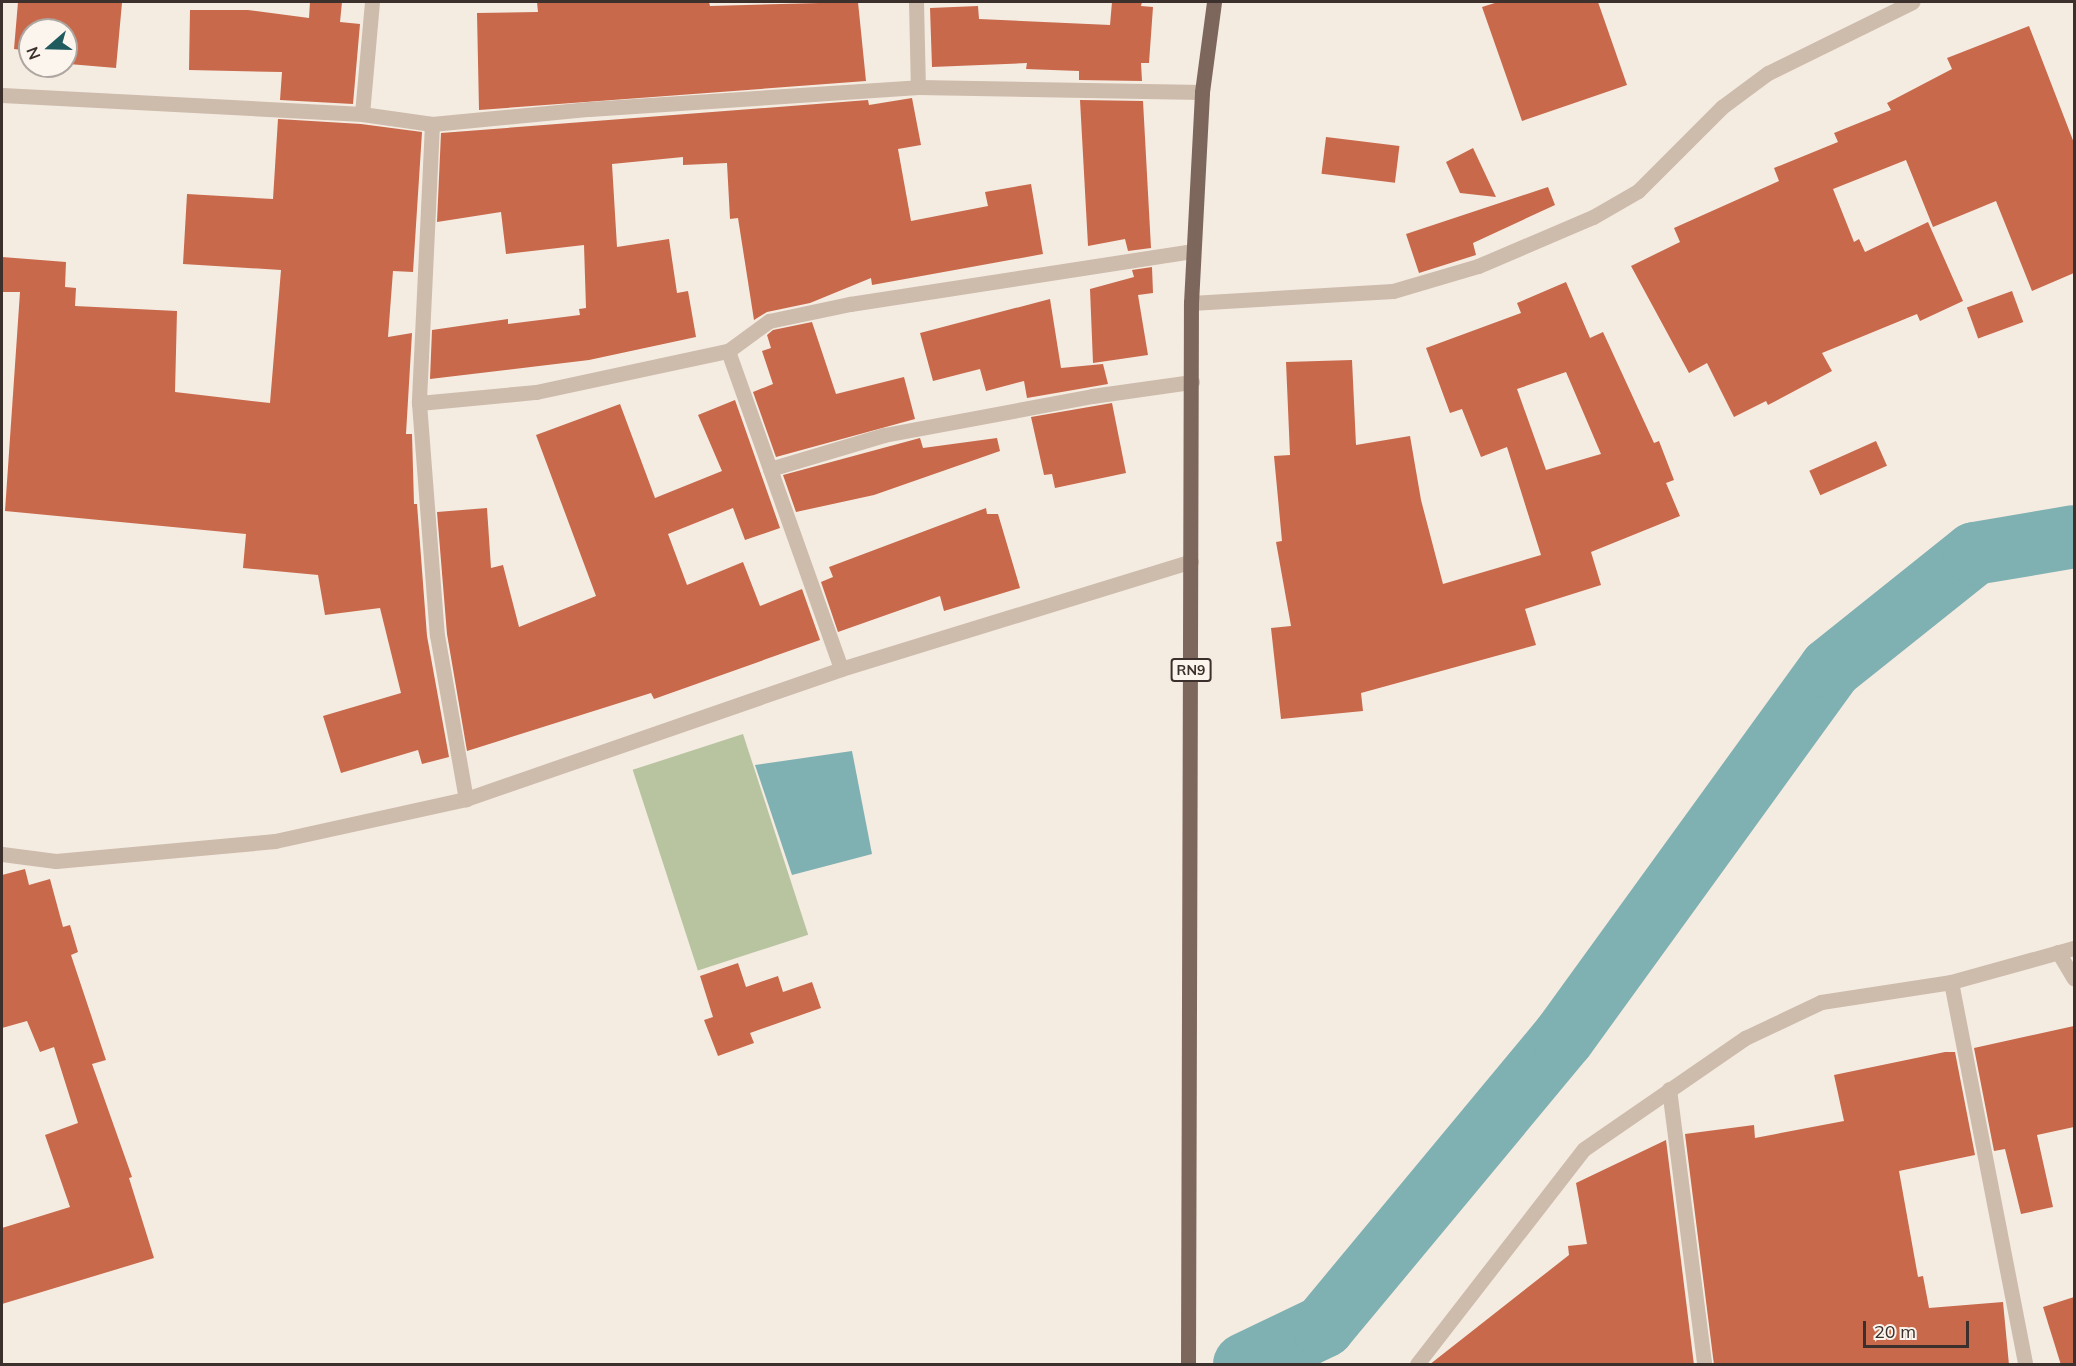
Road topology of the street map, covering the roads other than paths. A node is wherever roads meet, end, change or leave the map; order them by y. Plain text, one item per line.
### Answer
1 (372, 2) edge
2 (916, 2) edge
3 (1214, 2) edge
4 (1912, 2) edge
5 (918, 87) junction
6 (1202, 92) junction
7 (2, 95) edge
8 (362, 114) junction
9 (432, 124) junction
10 (1192, 251) junction
11 (1191, 303) junction
12 (728, 351) junction
13 (1192, 382) junction
14 (418, 403) junction
15 (770, 468) junction
16 (1191, 561) junction
17 (841, 669) junction
18 (466, 799) junction
19 (2, 854) edge
20 (2074, 948) edge
21 (2058, 952) junction
22 (2074, 979) edge
23 (1951, 982) junction
24 (1669, 1089) junction
25 (1188, 1365) edge
26 (1416, 1365) edge
27 (1704, 1365) edge
28 (2025, 1365) edge

1 - 8 street
2 - 5 street
3 - 6 main road, RN9
4 - 11 street
5 - 6 street
5 - 9 street
6 - 10 main road, RN9
7 - 8 street
8 - 9 street
9 - 14 street
10 - 11 main road, RN9
10 - 12 street
11 - 13 main road, RN9
12 - 14 street
12 - 15 street
13 - 15 street
13 - 16 main road, RN9
14 - 18 street
15 - 17 street
16 - 17 street
16 - 25 main road, RN9
17 - 18 street
18 - 19 street
20 - 21 street
21 - 22 street
21 - 23 street
23 - 24 street
23 - 28 street
24 - 26 street
24 - 27 street

